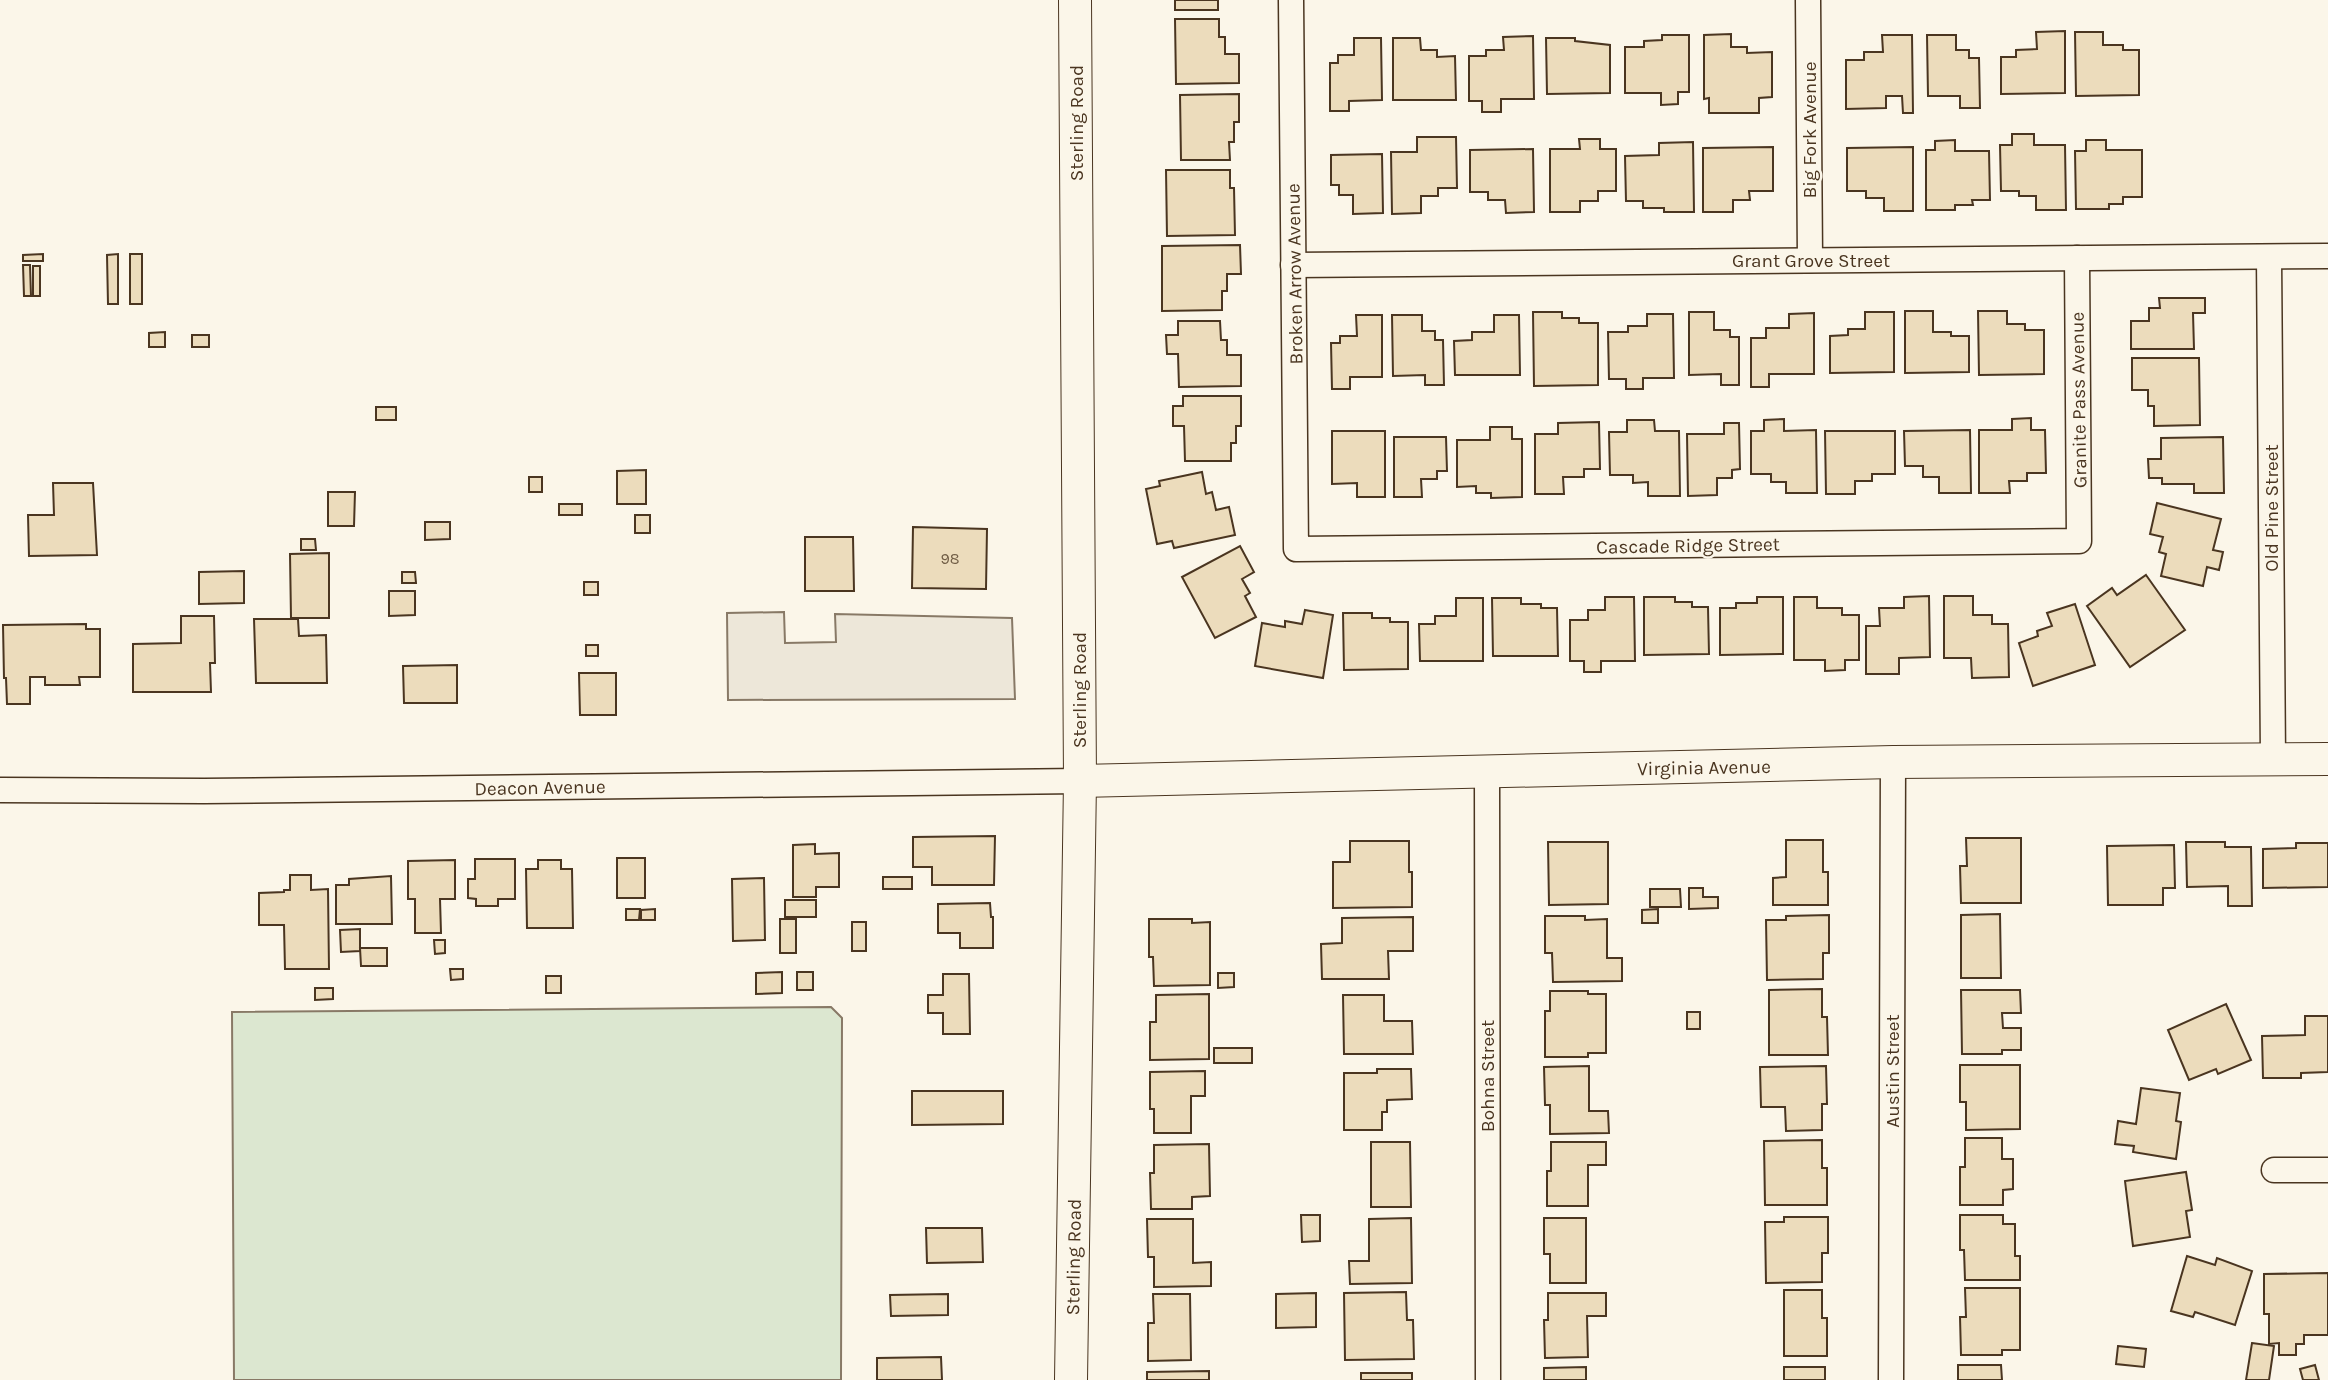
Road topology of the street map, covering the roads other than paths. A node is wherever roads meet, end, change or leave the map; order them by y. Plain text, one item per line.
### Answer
1 (1075, 0) edge
2 (1291, 0) edge
3 (1808, 0) edge
4 (2328, 256) edge
5 (2269, 257) junction
6 (2077, 258) junction
7 (1810, 260) junction
8 (1293, 265) junction
9 (2079, 541) joint
10 (1297, 549) joint
11 (2273, 759) junction
12 (2328, 759) edge
13 (1893, 762) junction
14 (1487, 772) junction
15 (1080, 781) junction
16 (0, 790) edge
17 (2274, 1170) dead end
18 (2328, 1170) edge
19 (1071, 1380) edge
20 (1488, 1380) edge
21 (1891, 1380) edge

1 - 15 street, Sterling Road
2 - 8 street, Broken Arrow Avenue
3 - 7 street, Big Fork Avenue
4 - 5 street, Grant Grove Street
5 - 6 street, Grant Grove Street
5 - 11 street, Old Pine Street
6 - 7 street, Grant Grove Street
6 - 9 street, Granite Pass Avenue
7 - 8 street, Grant Grove Street
8 - 10 street, Broken Arrow Avenue
9 - 10 street, Cascade Ridge Street
11 - 12 street, Virginia Avenue
11 - 13 street, Virginia Avenue
13 - 14 street, Virginia Avenue
13 - 21 street, Austin Street
14 - 15 street, Virginia Avenue
14 - 20 street, Bohna Street
15 - 16 street, Deacon Avenue
15 - 19 street, Sterling Road
17 - 18 street

